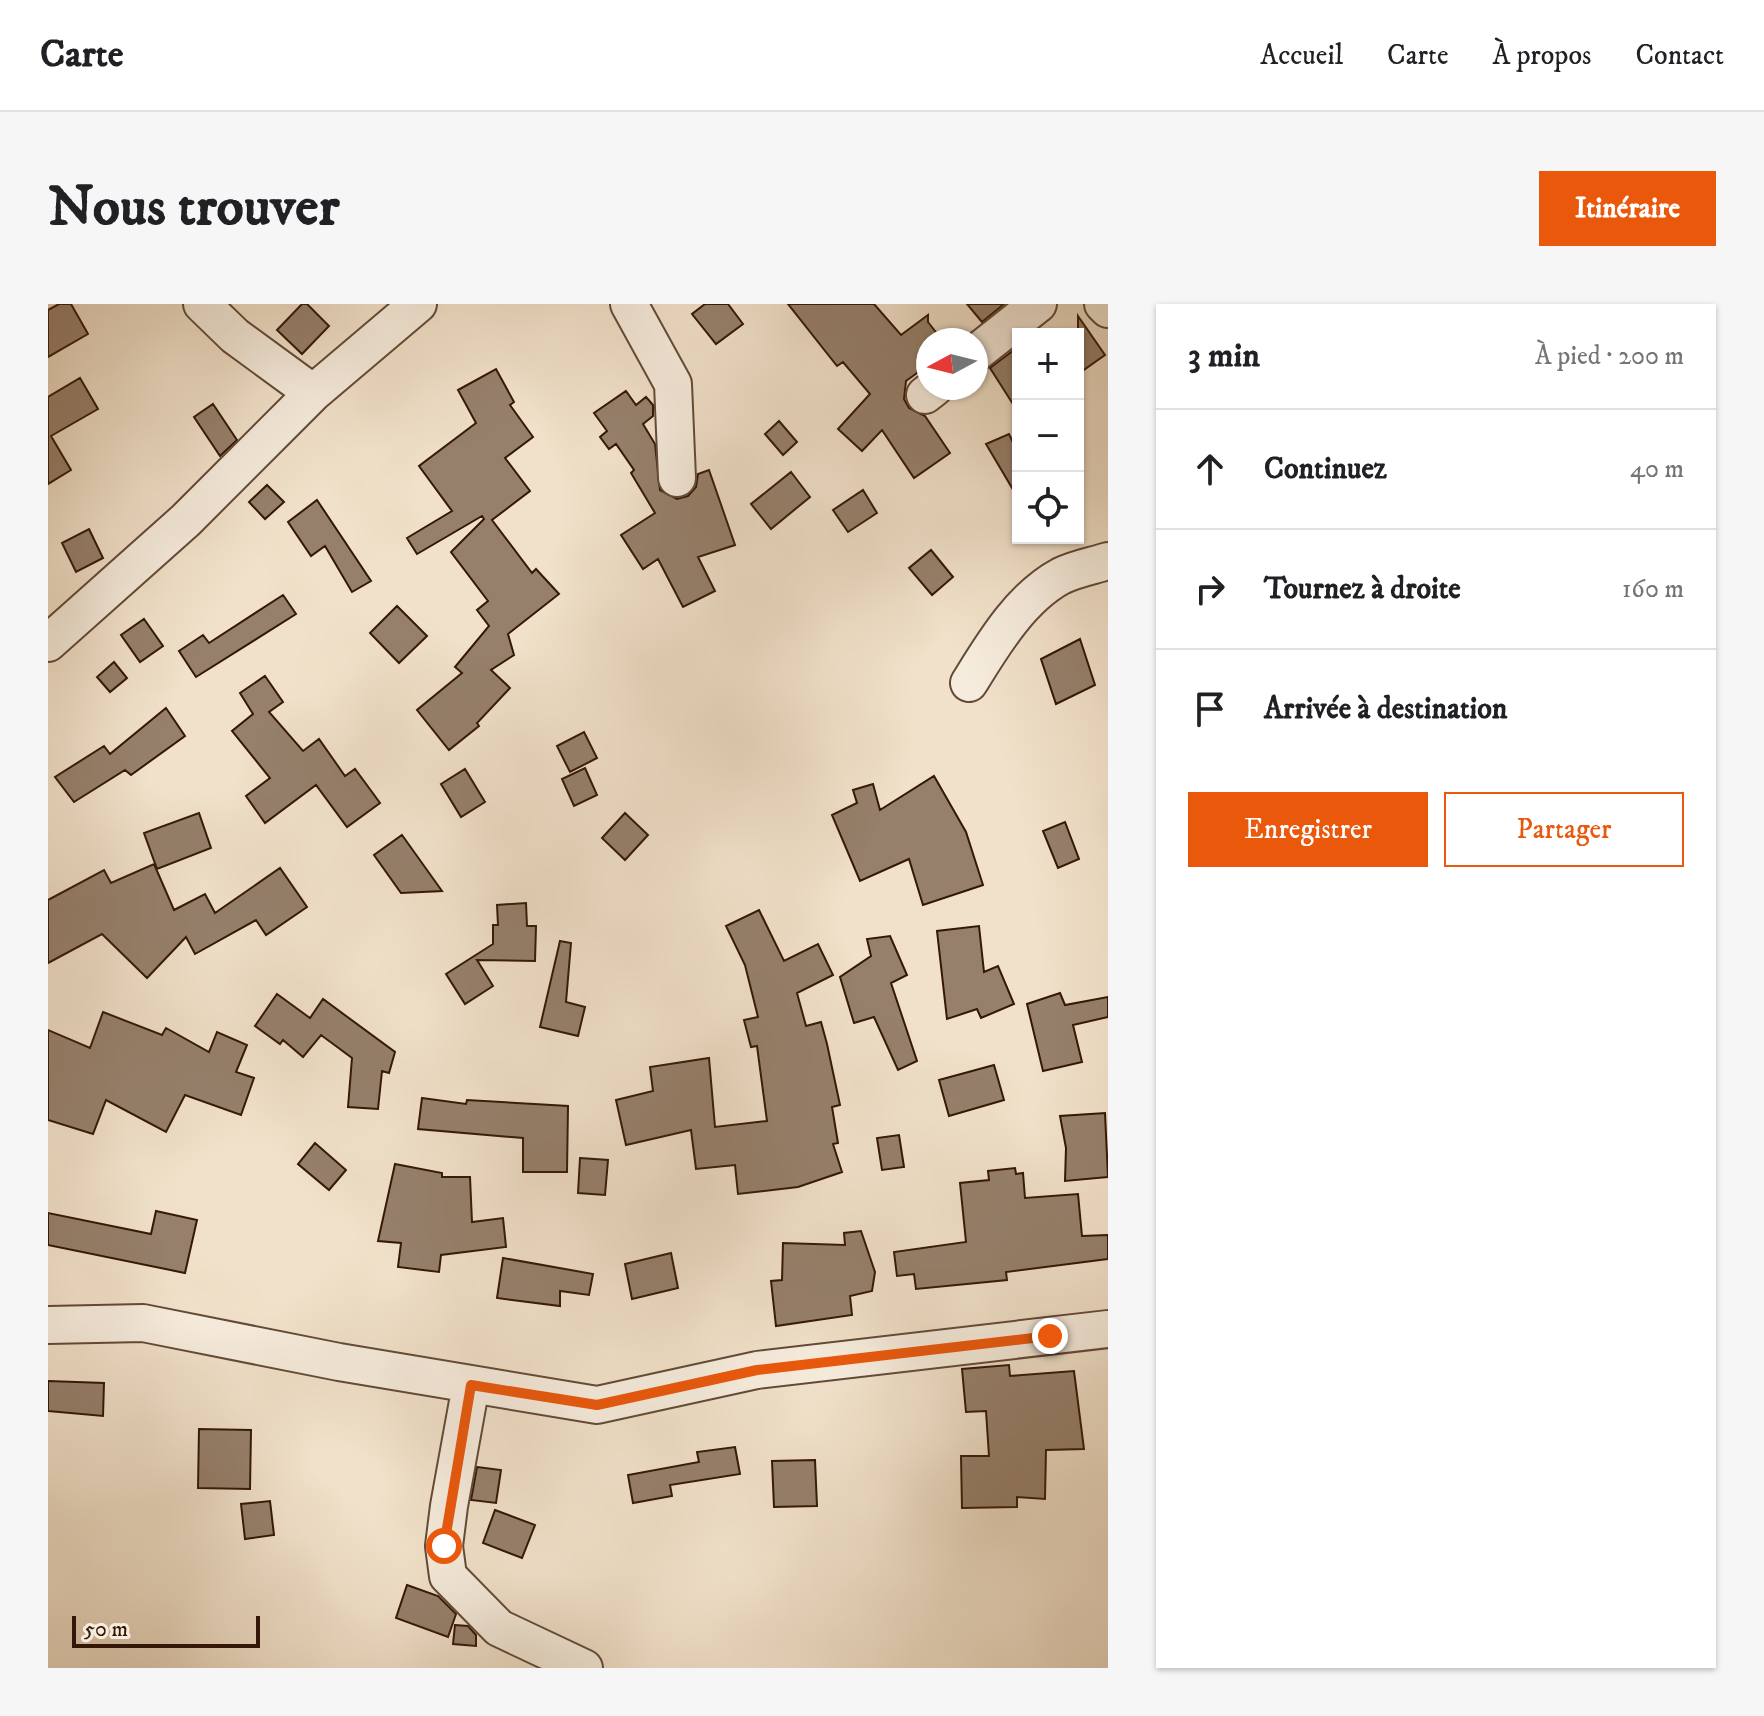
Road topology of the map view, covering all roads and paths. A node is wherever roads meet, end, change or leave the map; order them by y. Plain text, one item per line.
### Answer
1 (202, 304) edge
2 (418, 304) edge
3 (629, 304) edge
4 (1038, 304) edge
5 (1103, 304) edge
6 (1108, 309) edge
7 (988, 344) edge
8 (313, 393) junction
9 (677, 478) dead end
10 (1108, 561) edge
11 (48, 643) edge
12 (969, 683) dead end
13 (48, 1325) edge
14 (1108, 1329) edge
15 (471, 1385) junction
16 (584, 1668) edge

1 - 8 street
2 - 8 street
3 - 9 street
4 - 7 street
5 - 6 street
8 - 11 street
10 - 12 street
13 - 15 street
14 - 15 street
15 - 16 street

